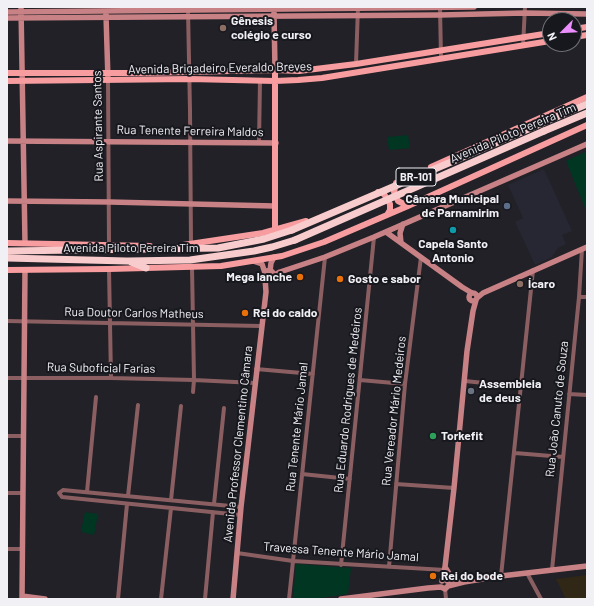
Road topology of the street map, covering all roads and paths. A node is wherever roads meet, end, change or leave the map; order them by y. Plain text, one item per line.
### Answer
1 (440, 7) edge
2 (474, 7) edge
3 (358, 8) edge
4 (395, 8) edge
5 (106, 9) edge
6 (525, 10) edge
7 (274, 11) edge
8 (7, 12) edge
9 (21, 12) edge
10 (188, 13) junction
11 (53, 14) junction
12 (587, 14) edge
13 (358, 15) junction
14 (395, 15) junction
15 (440, 15) junction
16 (106, 17) junction
17 (7, 18) edge
18 (542, 34) edge
19 (524, 37) junction
20 (542, 42) edge
21 (523, 46) junction
22 (441, 50) junction
23 (441, 58) junction
24 (356, 64) junction
25 (274, 70) junction
26 (108, 72) junction
27 (190, 72) junction
28 (7, 73) edge
29 (23, 73) junction
30 (190, 79) junction
31 (108, 80) junction
32 (260, 80) junction
33 (7, 81) edge
34 (275, 81) junction
35 (23, 82) junction
36 (587, 97) edge
37 (587, 104) edge
38 (587, 113) edge
39 (587, 125) edge
40 (7, 141) edge
41 (24, 141) junction
42 (109, 141) junction
43 (190, 142) junction
44 (259, 143) junction
45 (276, 143) junction
46 (587, 144) edge
47 (396, 183) junction
48 (376, 192) junction
49 (7, 201) edge
50 (25, 202) junction
51 (110, 202) junction
52 (191, 204) junction
53 (274, 206) junction
54 (408, 206) junction
55 (387, 216) junction
56 (403, 224) junction
57 (275, 230) junction
58 (386, 232) junction
59 (374, 237) junction
60 (401, 242) junction
61 (7, 243) edge
62 (25, 243) junction
63 (191, 245) junction
64 (109, 246) junction
65 (585, 248) edge
66 (7, 251) edge
67 (325, 256) junction
68 (274, 257) junction
69 (421, 257) junction
70 (7, 258) edge
71 (127, 261) junction
72 (253, 261) junction
73 (192, 267) junction
74 (146, 268) junction
75 (109, 269) junction
76 (7, 270) edge
77 (25, 270) junction
78 (533, 270) junction
79 (270, 275) junction
80 (473, 296) junction
81 (579, 296) junction
82 (587, 297) edge
83 (7, 321) edge
84 (26, 321) junction
85 (111, 323) junction
86 (193, 324) junction
87 (261, 326) junction
88 (256, 369) junction
89 (313, 374) junction
90 (7, 378) edge
91 (24, 378) junction
92 (111, 378) junction
93 (194, 380) junction
94 (360, 380) junction
95 (465, 381) junction
96 (255, 383) junction
97 (405, 384) junction
98 (522, 387) junction
99 (193, 392) dead end
100 (568, 394) junction
101 (587, 395) edge
102 (96, 397) dead end
103 (138, 405) dead end
104 (182, 406) dead end
105 (224, 408) dead end
106 (7, 436) edge
107 (24, 436) junction
108 (515, 453) junction
109 (563, 457) junction
110 (302, 474) junction
111 (350, 479) junction
112 (396, 484) junction
113 (454, 488) junction
114 (70, 490) junction
115 (87, 492) junction
116 (7, 493) edge
117 (23, 493) junction
118 (112, 494) junction
119 (128, 496) junction
120 (70, 498) junction
121 (154, 498) junction
122 (171, 500) junction
123 (111, 502) junction
124 (197, 503) junction
125 (127, 504) junction
126 (214, 504) junction
127 (153, 506) junction
128 (241, 507) junction
129 (171, 508) junction
130 (196, 510) junction
131 (213, 512) junction
132 (241, 515) junction
133 (7, 549) edge
134 (23, 549) junction
135 (237, 553) junction
136 (293, 561) junction
137 (341, 565) junction
138 (587, 566) edge
139 (389, 567) junction
140 (445, 568) junction
141 (552, 570) junction
142 (527, 573) junction
143 (501, 576) junction
144 (463, 582) junction
145 (444, 584) junction
146 (22, 598) edge
147 (362, 598) edge
148 (45, 599) edge
149 (118, 599) edge
150 (161, 599) edge
151 (205, 599) edge
152 (233, 599) edge
153 (289, 599) edge
154 (341, 599) edge
155 (446, 599) edge
156 (541, 599) edge

1 - 2 street
1 - 4 street
1 - 15 street
3 - 4 street
3 - 7 street
3 - 13 street
4 - 14 street
5 - 10 street
5 - 11 street
5 - 16 street, Rua Aspirante Santos
6 - 12 street
6 - 15 street
6 - 19 street
7 - 10 street
7 - 13 street
7 - 25 street
8 - 9 street
9 - 11 street
9 - 17 street
9 - 29 street
10 - 16 street
10 - 27 street
11 - 16 street
13 - 14 street
13 - 24 street
14 - 15 street
15 - 22 street
16 - 26 street, Rua Aspirante Santos
18 - 19 main road, Avenida Brigadeiro Everaldo Breves
19 - 21 street
19 - 22 main road, Avenida Brigadeiro Everaldo Breves
20 - 21 main road, Avenida Brigadeiro Everaldo Breves
21 - 23 main road, Avenida Brigadeiro Everaldo Breves
22 - 23 street
22 - 24 main road, Avenida Brigadeiro Everaldo Breves
23 - 34 main road, Avenida Brigadeiro Everaldo Breves
24 - 25 main road, Avenida Brigadeiro Everaldo Breves
25 - 27 main road, Avenida Brigadeiro Everaldo Breves
25 - 34 main road
26 - 27 main road, Avenida Brigadeiro Everaldo Breves
26 - 29 main road, Avenida Brigadeiro Everaldo Breves
26 - 31 street, Rua Aspirante Santos
27 - 30 street
28 - 29 main road, Avenida Brigadeiro Everaldo Breves
29 - 35 street
30 - 31 main road, Avenida Brigadeiro Everaldo Breves
30 - 32 main road, Avenida Brigadeiro Everaldo Breves
30 - 43 street
31 - 35 main road, Avenida Brigadeiro Everaldo Breves
31 - 42 street, Rua Aspirante Santos
32 - 34 main road, Avenida Brigadeiro Everaldo Breves
32 - 44 street
33 - 35 main road, Avenida Brigadeiro Everaldo Breves
34 - 45 main road
35 - 41 street
36 - 47 main road
37 - 66 highway, Avenida Piloto Pereira Tim / BR-101, bridge
38 - 71 highway, Avenida Piloto Pereira Tim / BR-101, bridge
39 - 54 main road
40 - 41 street, Rua Tenente Ferreira Maldos
41 - 42 street, Rua Tenente Ferreira Maldos
41 - 50 street
42 - 43 street, Rua Tenente Ferreira Maldos
42 - 51 street, Rua Aspirante Santos
43 - 44 street, Rua Tenente Ferreira Maldos
43 - 52 street
44 - 45 street, Rua Tenente Ferreira Maldos
45 - 53 main road
46 - 56 street
47 - 48 main road
47 - 54 main road
48 - 55 main road
48 - 57 main road
49 - 50 street
50 - 51 street
50 - 62 street
51 - 52 street
51 - 64 street, Rua Aspirante Santos
52 - 53 street
52 - 63 street
53 - 57 main road
54 - 55 main road
55 - 68 main road
56 - 58 street
56 - 60 street
57 - 63 main road
58 - 59 street
58 - 60 street
59 - 67 street
59 - 94 street, Rua Eduardo Rodrigues de Medeiros
60 - 69 street
61 - 62 main road
62 - 64 main road
63 - 64 main road
65 - 78 street
65 - 81 street, Rua João Canuto de Souza
67 - 79 street
67 - 89 street, Rua Tenente Mário Jamal
68 - 72 main road
68 - 79 street, Avenida Professor Clementino Câmara
69 - 80 street
69 - 97 street, Rua Vereador Mário Medeiros
70 - 71 highway, Avenida Piloto Pereira Tim / BR-101
71 - 74 highway
72 - 73 main road
72 - 79 street
73 - 74 main road
73 - 86 street
74 - 75 main road
75 - 77 main road
75 - 85 street
76 - 77 main road
77 - 84 street
78 - 80 street
78 - 98 street
79 - 87 street, Avenida Professor Clementino Câmara
80 - 95 street
81 - 82 street
81 - 100 street, Rua João Canuto de Souza
83 - 84 street, Rua Doutor Carlos Matheus
84 - 85 street, Rua Doutor Carlos Matheus
84 - 91 street
85 - 86 street, Rua Doutor Carlos Matheus
85 - 92 street
86 - 87 street, Rua Doutor Carlos Matheus
86 - 93 street
87 - 88 street, Avenida Professor Clementino Câmara
88 - 89 street
88 - 96 street, Avenida Professor Clementino Câmara
89 - 110 street, Rua Tenente Mário Jamal
90 - 91 street, Rua Suboficial Farias
91 - 92 street, Rua Suboficial Farias
91 - 107 street
92 - 93 street, Rua Suboficial Farias
93 - 96 street, Rua Suboficial Farias
93 - 99 street
94 - 97 street
94 - 111 street, Rua Eduardo Rodrigues de Medeiros
95 - 98 street
95 - 113 street
96 - 128 street, Avenida Professor Clementino Câmara
97 - 112 street, Rua Vereador Mário Medeiros
98 - 108 street
100 - 101 street
100 - 109 street, Rua João Canuto de Souza
102 - 115 street
103 - 119 street
104 - 122 street
105 - 126 street
106 - 107 street
107 - 117 street
108 - 109 street
108 - 143 street
109 - 141 street, Rua João Canuto de Souza
110 - 111 street
110 - 136 street, Rua Tenente Mário Jamal
111 - 137 street, Rua Eduardo Rodrigues de Medeiros
112 - 113 street
112 - 139 street, Rua Vereador Mário Medeiros
113 - 140 street
114 - 115 street
114 - 120 street
114 - 120 street
115 - 118 street
116 - 117 street
117 - 134 street
118 - 119 street
118 - 123 street
119 - 121 street
120 - 123 street
121 - 122 street
121 - 127 street
122 - 124 street
123 - 125 street
124 - 126 street
124 - 130 street
125 - 127 street
125 - 149 street
126 - 128 street
127 - 129 street
128 - 132 street, Avenida Professor Clementino Câmara
129 - 130 street
129 - 150 street
130 - 131 street
131 - 132 street
131 - 151 street
132 - 135 street, Avenida Professor Clementino Câmara
133 - 134 street
134 - 146 street
135 - 136 street, Travessa Tenente Mário Jamal
135 - 152 street, Avenida Professor Clementino Câmara
136 - 137 street, Travessa Tenente Mário Jamal
136 - 153 street, Rua Tenente Mário Jamal
137 - 139 street, Travessa Tenente Mário Jamal
138 - 141 street
139 - 140 street, Travessa Tenente Mário Jamal
140 - 144 street
140 - 145 street
141 - 142 street
142 - 143 street
142 - 156 street
143 - 144 street
144 - 145 street
145 - 147 street
145 - 155 street
146 - 148 street
147 - 154 street

